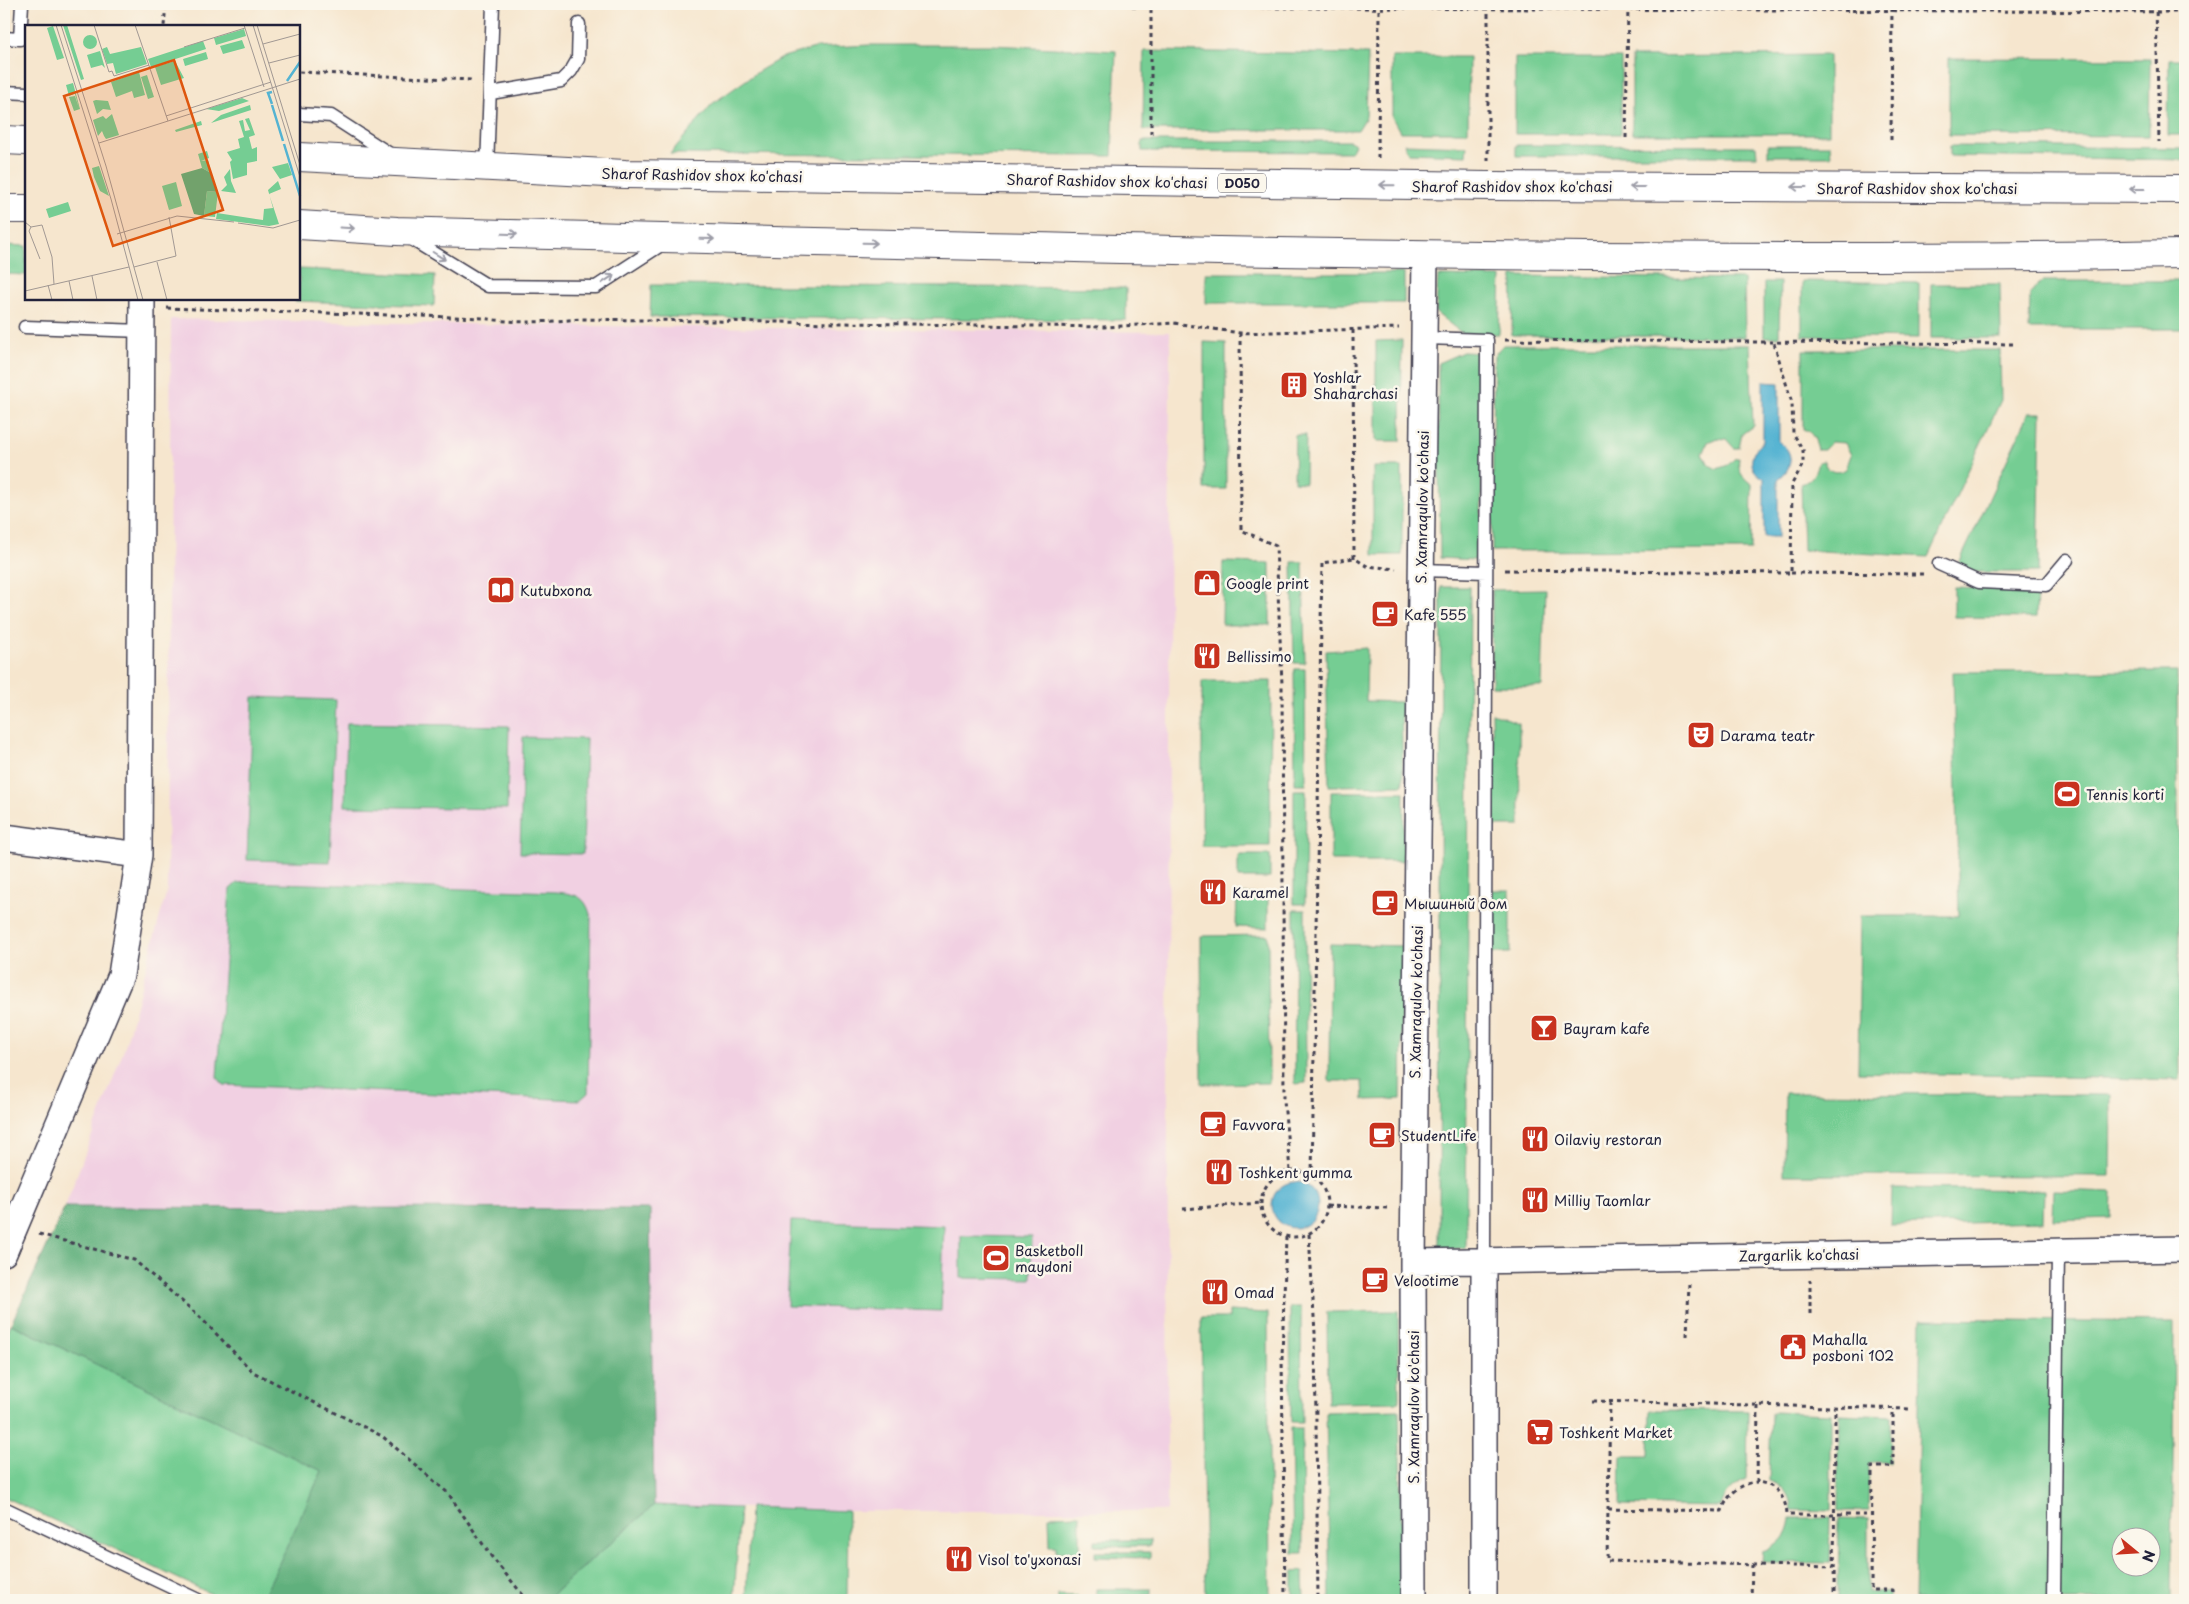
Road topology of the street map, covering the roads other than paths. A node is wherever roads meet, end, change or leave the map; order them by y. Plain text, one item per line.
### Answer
1 (22, 4) edge
2 (493, 4) edge
3 (579, 24) dead end
4 (4, 38) edge
5 (23, 39) edge
6 (492, 87) junction
7 (4, 92) edge
8 (25, 93) edge
9 (300, 114) edge
10 (4, 140) edge
11 (25, 141) edge
12 (300, 157) edge
13 (404, 163) junction
14 (487, 168) junction
15 (2185, 189) edge
16 (4, 208) edge
17 (25, 209) edge
18 (300, 225) edge
19 (398, 231) junction
20 (671, 238) junction
21 (1425, 254) junction
22 (2185, 254) edge
23 (142, 312) edge
24 (25, 328) dead end
25 (1425, 338) junction
26 (2067, 560) dead end
27 (1939, 564) dead end
28 (1422, 570) junction
29 (1486, 571) junction
30 (4, 837) edge
31 (139, 854) junction
32 (2185, 1249) edge
33 (2058, 1251) junction
34 (4, 1253) edge
35 (1484, 1260) junction
36 (1413, 1262) junction
37 (4, 1508) edge
38 (198, 1600) edge
39 (1414, 1600) edge
40 (1484, 1600) edge
41 (2054, 1600) edge

1 - 5 lane
2 - 6 lane
3 - 6 lane
4 - 5 lane
6 - 14 lane
7 - 8 lane
9 - 13 lane
10 - 11 main road
12 - 13 main road, Sharof Rashidov shox ko'chasi / D050
13 - 14 main road, Sharof Rashidov shox ko'chasi / D050
15 -> 14 main road, Sharof Rashidov shox ko'chasi / D050
16 - 17 main road
18 -> 19 main road
19 -> 20 main road
19 -> 20 lane
20 -> 21 main road
21 - 22 main road
21 - 25 street, S. Xamraqulov ko'chasi
23 - 24 lane
23 - 31 street
25 - 28 street, S. Xamraqulov ko'chasi
25 - 29 lane
26 - 27 lane
28 - 29 lane
28 - 36 street, S. Xamraqulov ko'chasi
29 - 35 lane
30 - 31 street
31 - 34 street
32 - 33 street, Zargarlik ko'chasi
33 - 35 street, Zargarlik ko'chasi
33 - 41 lane
35 - 36 street, Zargarlik ko'chasi
35 - 40 street
36 - 39 street, S. Xamraqulov ko'chasi
37 - 38 lane

